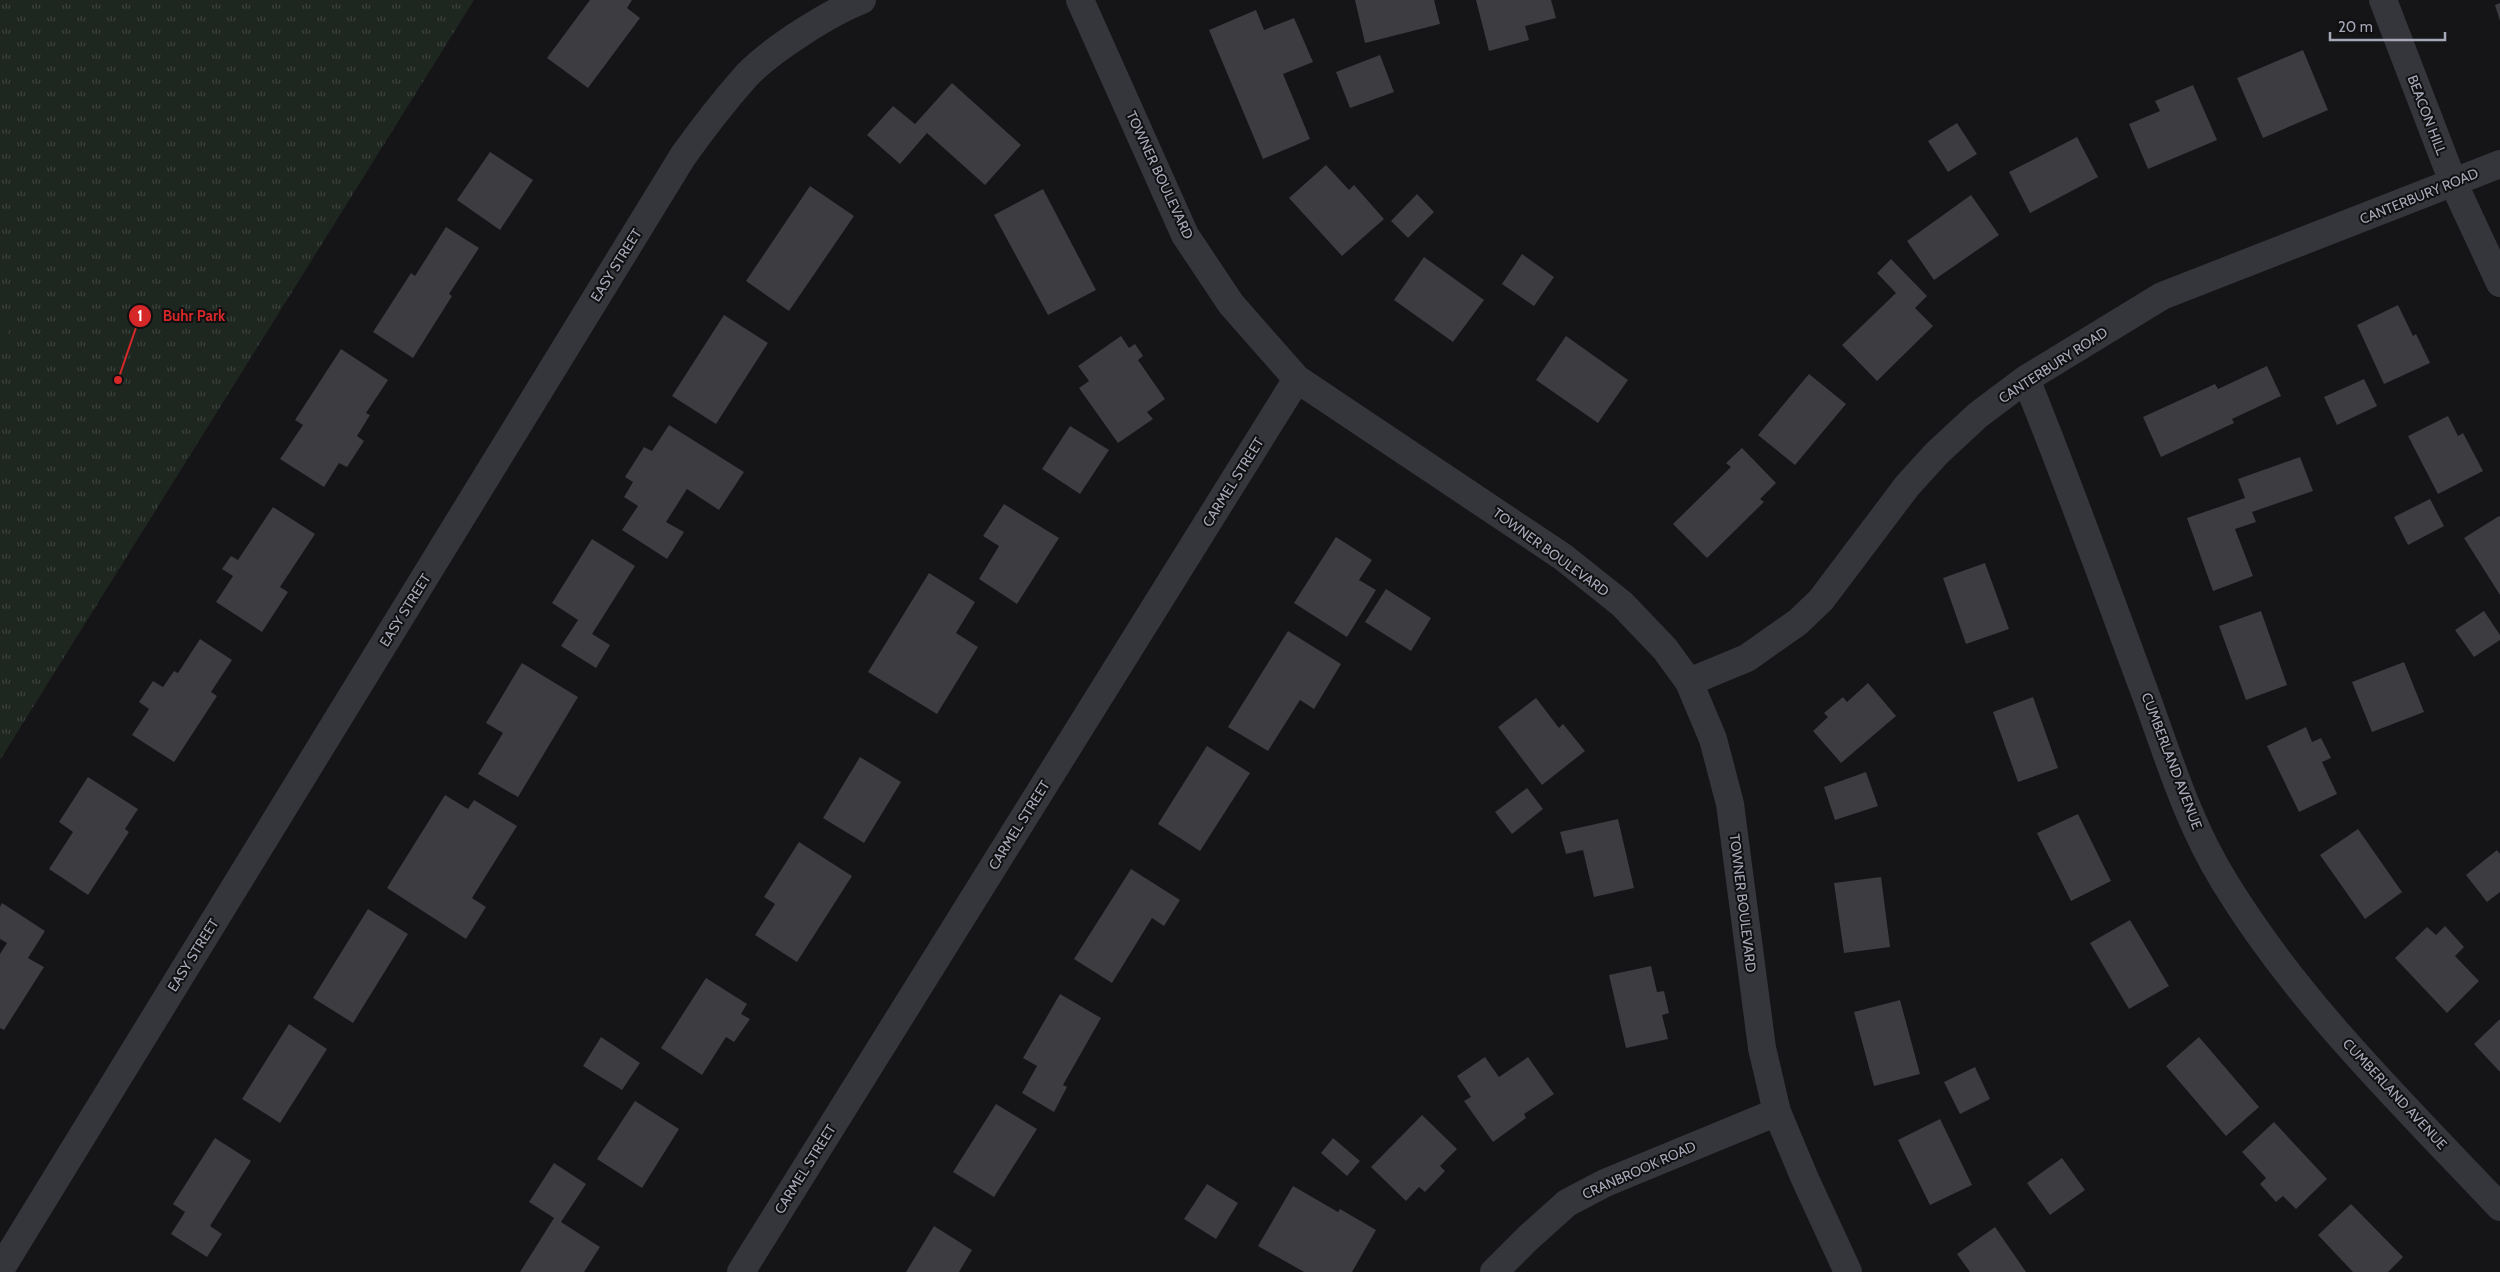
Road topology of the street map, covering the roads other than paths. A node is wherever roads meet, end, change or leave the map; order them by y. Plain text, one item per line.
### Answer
1 (862, 0) edge
2 (1080, 0) edge
3 (2383, 0) edge
4 (2500, 164) edge
5 (2453, 182) junction
6 (2500, 284) edge
7 (1297, 379) junction
8 (2026, 379) junction
9 (1688, 682) junction
10 (1777, 1112) junction
11 (2500, 1208) edge
12 (0, 1270) edge
13 (741, 1272) edge
14 (1494, 1272) edge
15 (1848, 1272) edge

1 - 12 street, EASY STREET
2 - 7 street, TOWNER BOULEVARD
3 - 5 street, BEACON HILL
4 - 5 street, CANTERBURY ROAD
5 - 6 street, BEACON HILL
5 - 8 street, CANTERBURY ROAD
7 - 9 street, TOWNER BOULEVARD
7 - 13 street, CARMEL STREET
8 - 9 street, CANTERBURY ROAD
8 - 11 street, CUMBERLAND AVENUE
9 - 10 street, TOWNER BOULEVARD
10 - 14 street, CRANBROOK ROAD
10 - 15 street, TOWNER BOULEVARD

